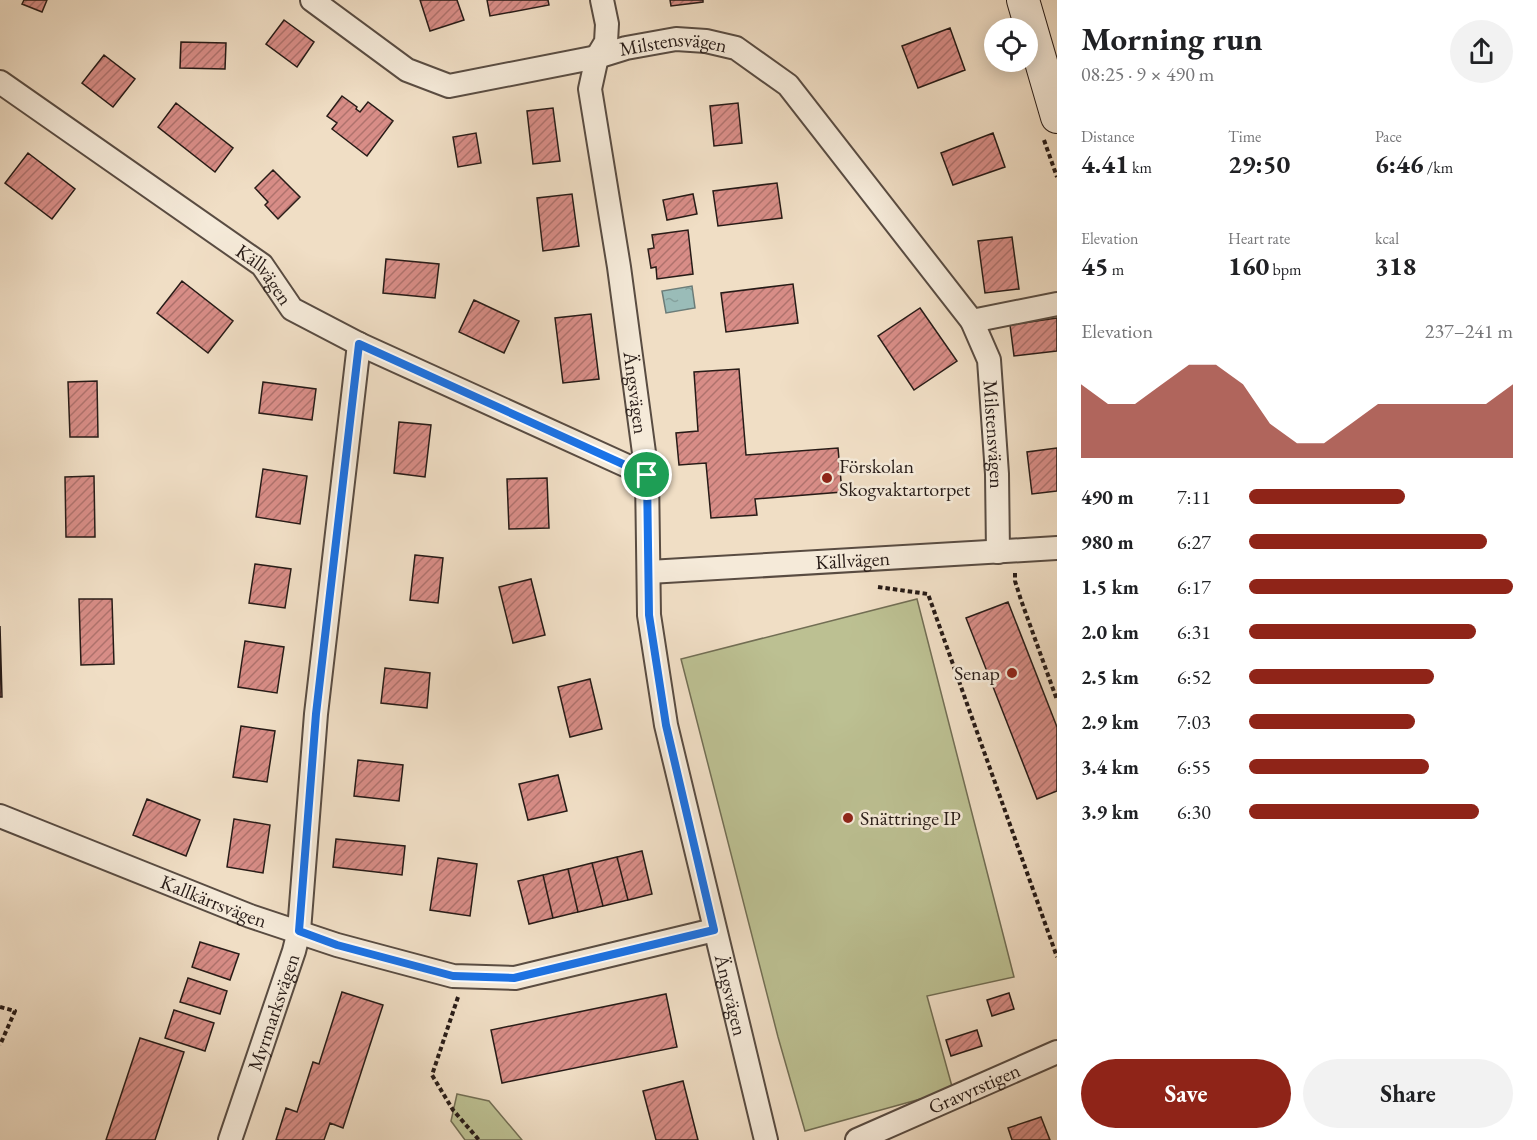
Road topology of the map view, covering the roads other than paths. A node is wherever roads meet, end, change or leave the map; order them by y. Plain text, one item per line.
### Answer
1 (312, 0) edge
2 (602, 0) edge
3 (1023, 0) edge
4 (597, 57) junction
5 (0, 82) edge
6 (1057, 117) edge
7 (1057, 304) edge
8 (972, 321) junction
9 (359, 344) junction
10 (647, 475) junction
11 (1057, 548) edge
12 (1007, 551) junction
13 (649, 572) junction
14 (0, 816) edge
15 (714, 930) junction
16 (299, 931) junction
17 (1057, 1052) edge
18 (230, 1140) edge
19 (766, 1140) edge
20 (857, 1140) edge

1 - 4 street, Milstensvägen
2 - 4 street, Ängsvägen
3 - 6 street
4 - 8 street, Milstensvägen
4 - 10 street, Ängsvägen
5 - 9 street, Källvägen
7 - 8 street
8 - 12 street, Milstensvägen
9 - 10 street, Källvägen
9 - 16 street, Myrmarksvägen
10 - 13 street, Ängsvägen
11 - 12 street, Källvägen
12 - 13 street, Källvägen
13 - 15 street, Ängsvägen
14 - 16 street, Kallkärrsvägen
15 - 16 street, Kallkärrsvägen
15 - 19 street, Ängsvägen
16 - 18 street, Myrmarksvägen
17 - 20 street, Gravyrstigen

